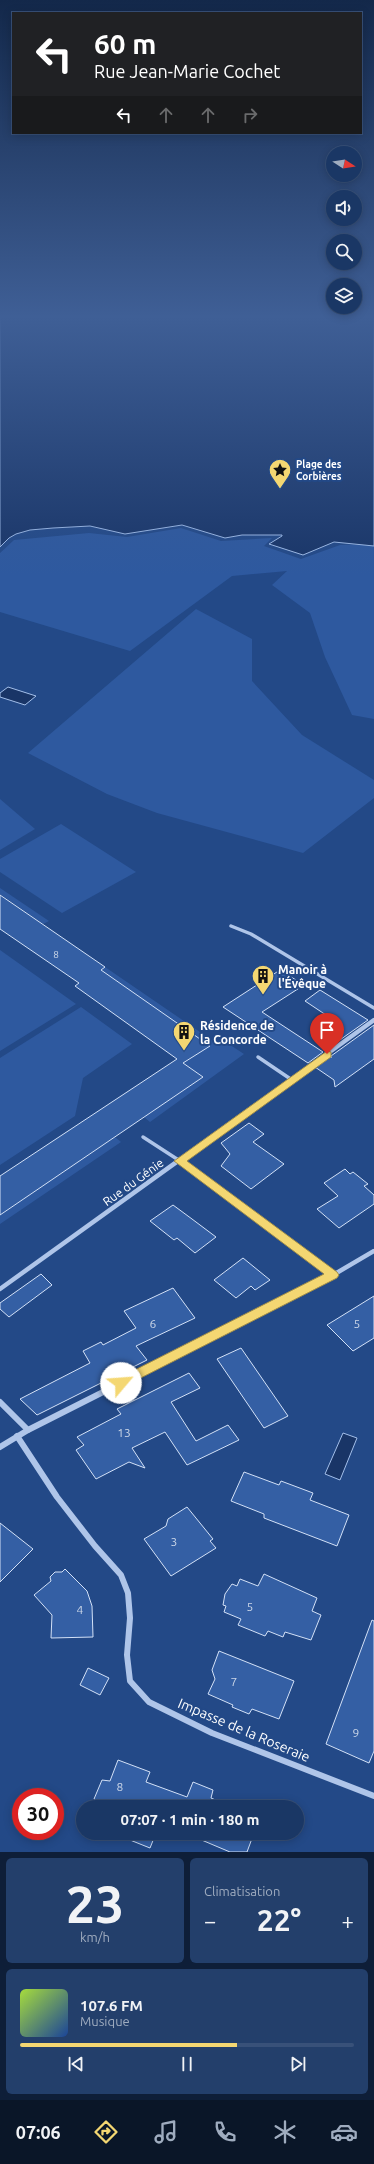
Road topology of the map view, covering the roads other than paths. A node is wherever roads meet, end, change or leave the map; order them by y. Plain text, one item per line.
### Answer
1 (231, 926) dead end
2 (374, 1008) edge
3 (374, 1020) edge
4 (258, 1057) dead end
5 (292, 1080) junction
6 (143, 1137) dead end
7 (180, 1161) junction
8 (374, 1251) edge
9 (333, 1275) junction
10 (0, 1289) edge
11 (0, 1402) edge
12 (28, 1430) junction
13 (17, 1436) junction
14 (0, 1447) edge
15 (374, 1796) edge

1 - 2 lane
3 - 5 street, Rue du Génie
4 - 5 lane
5 - 7 street, Rue du Génie
6 - 7 lane
7 - 9 street
7 - 10 street, Rue du Génie
8 - 9 street
9 - 12 street
11 - 12 street
12 - 13 street
13 - 14 street
13 - 15 street, Impasse de la Roseraie

